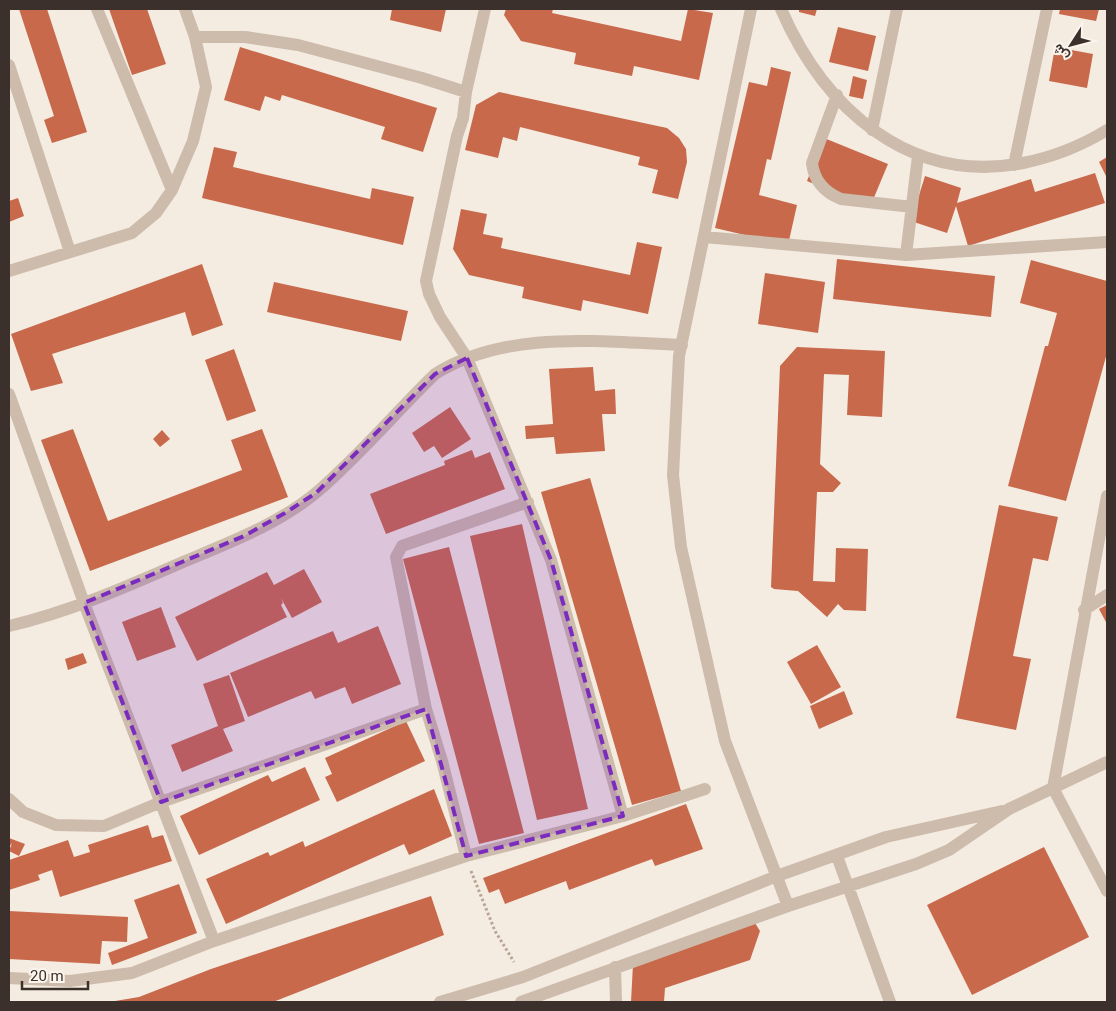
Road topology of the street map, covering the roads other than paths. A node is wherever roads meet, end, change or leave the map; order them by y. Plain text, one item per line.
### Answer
1 (97, 9) edge
2 (185, 9) edge
3 (485, 9) edge
4 (751, 9) edge
5 (782, 9) edge
6 (897, 9) edge
7 (1048, 9) edge
8 (195, 37) junction
9 (9, 65) edge
10 (466, 92) junction
11 (837, 95) junction
12 (872, 130) junction
13 (1107, 130) edge
14 (918, 156) junction
15 (1014, 164) junction
16 (172, 190) junction
17 (912, 207) junction
18 (704, 237) junction
19 (1107, 242) edge
20 (70, 252) junction
21 (906, 255) junction
22 (9, 271) edge
23 (682, 344) junction
24 (467, 358) junction
25 (9, 394) edge
26 (1107, 496) edge
27 (528, 502) junction
28 (1107, 595) edge
29 (84, 603) junction
30 (1084, 610) junction
31 (9, 626) edge
32 (426, 709) junction
33 (1107, 762) edge
34 (705, 788) dead end
35 (1053, 788) junction
36 (9, 799) edge
37 (161, 802) junction
38 (1009, 810) junction
39 (623, 816) junction
40 (466, 856) junction
41 (837, 856) junction
42 (777, 876) junction
43 (848, 887) junction
44 (1107, 891) edge
45 (788, 906) junction
46 (214, 941) junction
47 (615, 967) junction
48 (9, 978) edge
49 (440, 1002) edge
50 (521, 1002) edge
51 (616, 1002) edge
52 (890, 1002) edge

1 - 16 street
2 - 8 street
3 - 10 street
4 - 18 street
5 - 11 street
6 - 12 street
7 - 15 street
8 - 10 street
8 - 16 street
9 - 20 street
10 - 24 street
11 - 12 street
11 - 17 street
12 - 14 street
13 - 15 street
14 - 15 street
14 - 17 street
16 - 20 street
17 - 21 street
18 - 21 street
18 - 23 street
19 - 21 street
20 - 22 street
23 - 24 street
23 - 42 street
24 - 27 street
24 - 29 street
25 - 29 street
26 - 30 street
27 - 32 street
27 - 39 street
28 - 30 street
29 - 31 street
29 - 37 street
30 - 35 street
32 - 37 street
32 - 40 street
33 - 35 street
34 - 39 street
35 - 38 street
35 - 44 street
36 - 37 street
37 - 46 street
38 - 41 street
38 - 43 street
39 - 40 street
40 - 46 street
41 - 42 street
41 - 43 street
42 - 45 street
42 - 49 street
43 - 45 street
43 - 52 street
45 - 47 street
46 - 48 street
47 - 50 street
47 - 51 street

